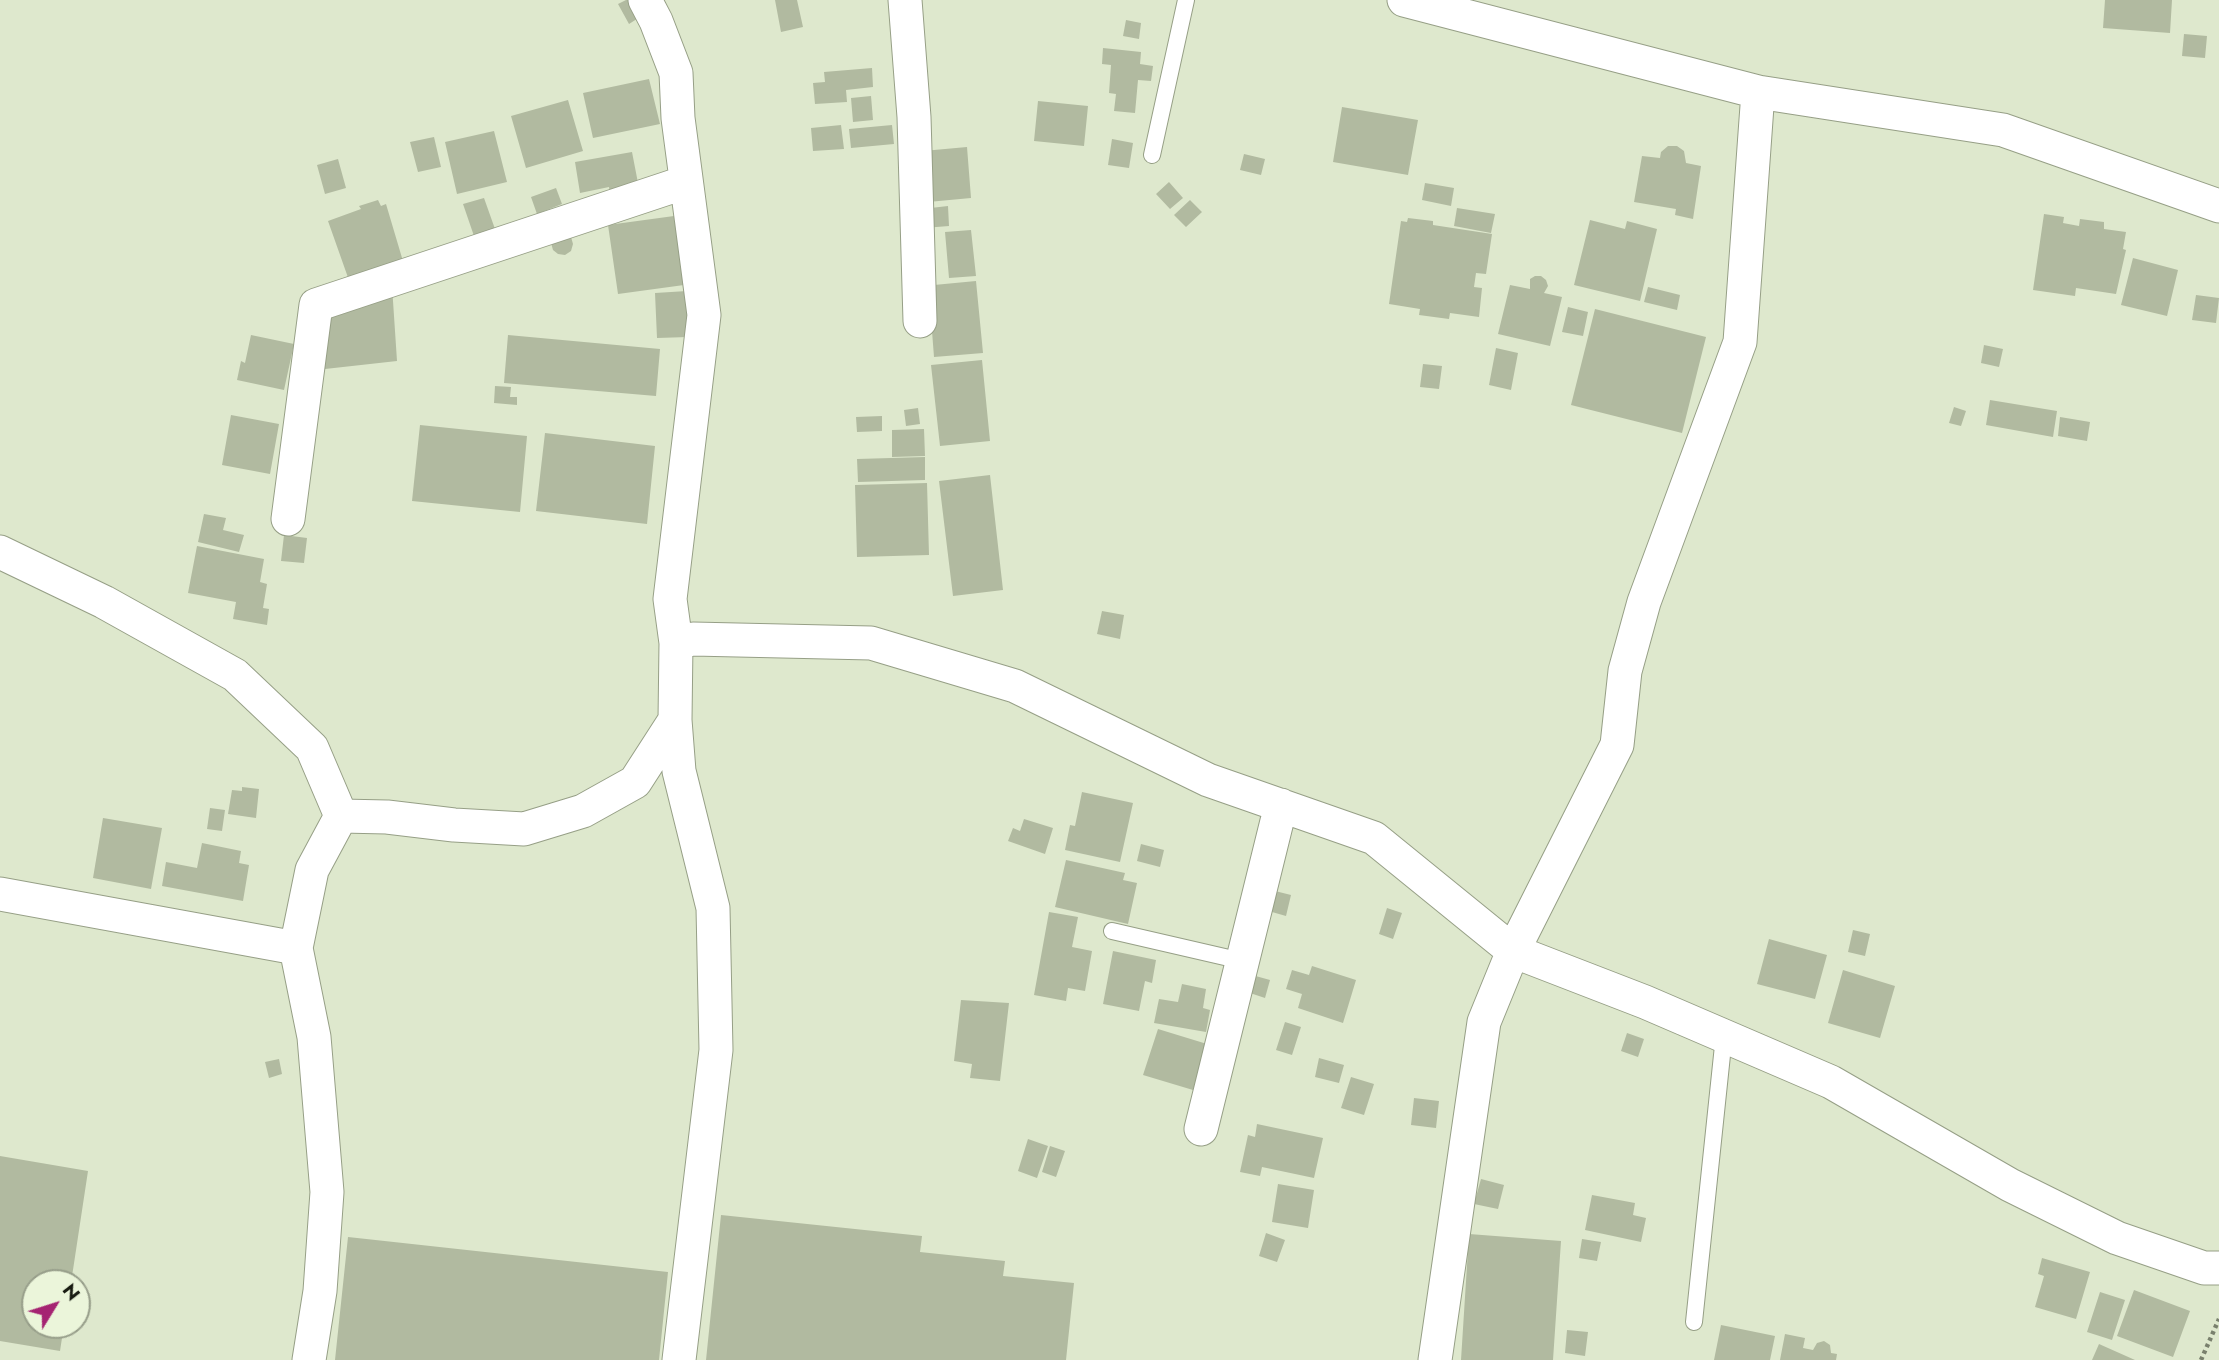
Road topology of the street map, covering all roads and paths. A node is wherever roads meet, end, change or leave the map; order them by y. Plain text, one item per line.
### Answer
1 (645, 0) edge
2 (905, 0) edge
3 (1186, 0) edge
4 (1405, 0) edge
5 (1758, 92) junction
6 (1152, 155) dead end
7 (686, 182) junction
8 (2219, 206) edge
9 (920, 321) dead end
10 (288, 519) dead end
11 (0, 552) edge
12 (676, 643) junction
13 (675, 720) junction
14 (1281, 805) junction
15 (341, 816) junction
16 (0, 894) edge
17 (1112, 931) dead end
18 (296, 948) junction
19 (1513, 951) junction
20 (1242, 961) junction
21 (1724, 1036) junction
22 (1201, 1129) dead end
23 (2219, 1268) edge
24 (2219, 1319) edge
25 (1694, 1322) dead end
26 (309, 1360) edge
27 (679, 1360) edge
28 (1434, 1360) edge
29 (2201, 1360) edge

1 - 7 street
2 - 9 street
3 - 6 lane
4 - 5 street
5 - 8 street
5 - 19 street
7 - 10 street
7 - 12 street
11 - 15 street
12 - 13 street
12 - 14 street
13 - 15 street
13 - 27 street
14 - 19 street
14 - 20 street
15 - 18 street
16 - 18 street
17 - 20 lane
18 - 26 street
19 - 21 street
19 - 28 street
20 - 22 street
21 - 23 street
21 - 25 lane
24 - 29 path

